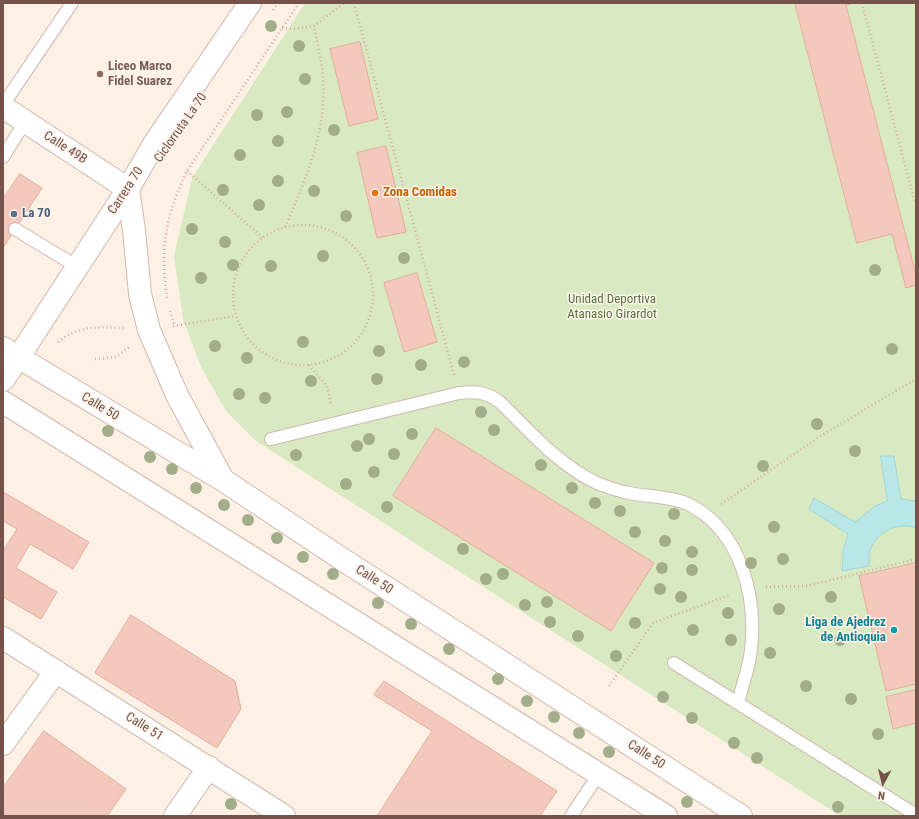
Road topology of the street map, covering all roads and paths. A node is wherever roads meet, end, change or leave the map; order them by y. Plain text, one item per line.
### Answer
1 (72, 3) edge
2 (250, 3) edge
3 (278, 3) edge
4 (299, 3) edge
5 (344, 3) edge
6 (354, 3) edge
7 (862, 3) edge
8 (271, 13) dead end
9 (314, 26) junction
10 (282, 28) junction
11 (3, 106) edge
12 (26, 122) junction
13 (3, 156) edge
14 (187, 171) junction
15 (128, 189) junction
16 (916, 206) edge
17 (285, 227) junction
18 (15, 229) dead end
19 (263, 238) junction
20 (76, 266) junction
21 (167, 302) dead end
22 (169, 308) dead end
23 (236, 316) junction
24 (175, 326) junction
25 (155, 328) junction
26 (62, 339) dead end
27 (10, 353) edge
28 (95, 359) dead end
29 (309, 365) junction
30 (916, 379) edge
31 (3, 380) edge
32 (459, 393) junction
33 (3, 402) edge
34 (336, 423) junction
35 (271, 439) dead end
36 (223, 480) junction
37 (705, 514) junction
38 (3, 638) edge
39 (674, 663) dead end
40 (56, 671) junction
41 (738, 703) junction
42 (3, 744) edge
43 (209, 768) junction
44 (599, 774) junction
45 (916, 815) edge
46 (174, 816) edge
47 (284, 816) edge
48 (571, 816) edge
49 (666, 816) edge
50 (741, 816) edge

1 - 11 lane
2 - 15 main road, Carrera 70
3 - 8 path
4 - 10 path
5 - 9 path
6 - 32 path
7 - 16 path
9 - 10 path
9 - 17 path
10 - 14 path
11 - 12 main road, Calle 49B
12 - 13 lane
12 - 15 main road, Calle 49B
14 - 19 path
14 - 21 path
15 - 20 main road, Carrera 70
15 - 25 main road
17 - 19 path
17 - 29 path
18 - 20 lane
19 - 23 path
20 - 27 main road, Carrera 70
22 - 24 path
23 - 24 path
23 - 29 path
24 - 25 path
25 - 26 path
25 - 28 path
25 - 36 main road
27 - 31 main road, Carrera 70
27 - 36 main road, Calle 50
29 - 34 path
30 - 37 path
32 - 34 lane
32 - 37 lane
33 - 44 main road
34 - 35 lane
36 - 50 main road, Calle 50
37 - 41 lane
38 - 40 main road, Calle 51
39 - 41 lane
40 - 42 main road
40 - 43 main road, Calle 51
41 - 45 lane
43 - 46 main road
43 - 47 main road, Calle 51
44 - 48 lane
44 - 49 main road

